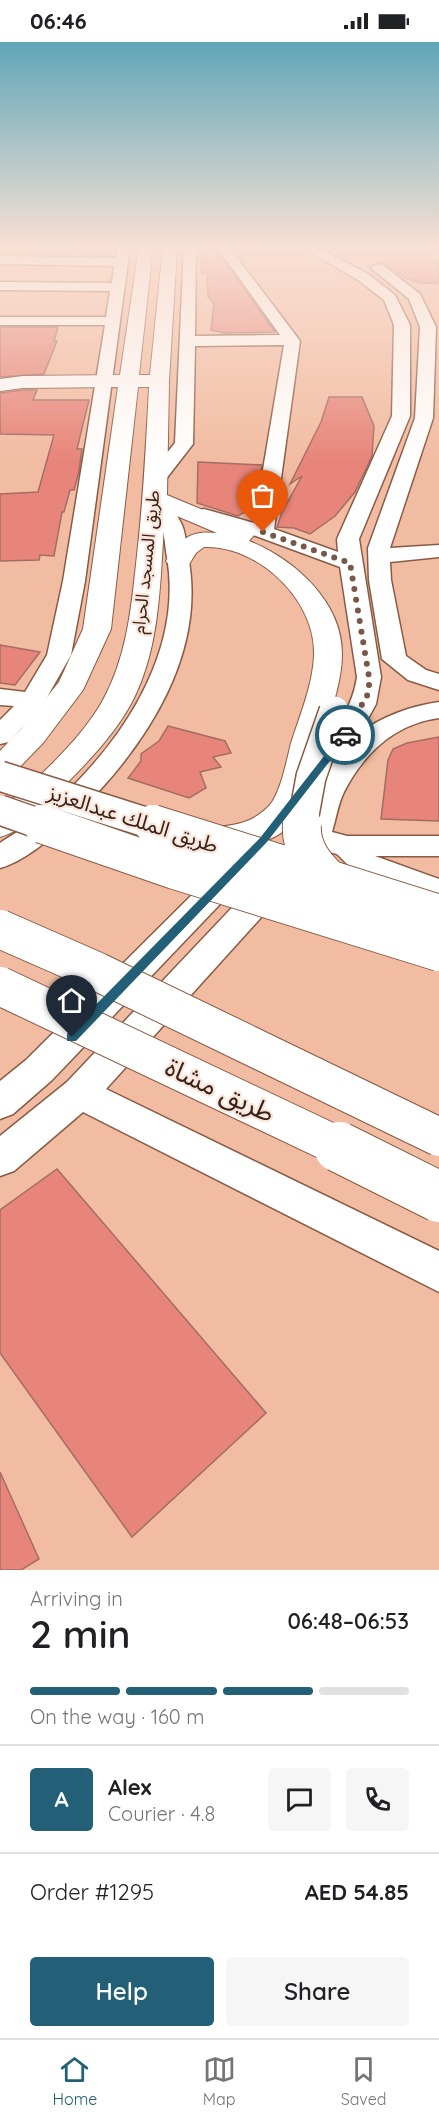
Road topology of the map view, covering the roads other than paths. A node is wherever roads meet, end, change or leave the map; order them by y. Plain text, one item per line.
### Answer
1 (65, 318) edge
2 (120, 318) edge
3 (121, 318) edge
4 (165, 318) edge
5 (188, 318) edge
6 (275, 318) edge
7 (399, 318) edge
8 (0, 321) edge
9 (165, 325) junction
10 (402, 325) junction
11 (433, 327) edge
12 (187, 333) junction
13 (291, 340) junction
14 (0, 385) edge
15 (104, 385) junction
16 (128, 385) junction
17 (158, 385) junction
18 (0, 391) edge
19 (431, 419) edge
20 (163, 495) junction
21 (263, 532) junction
22 (439, 551) edge
23 (379, 557) junction
24 (77, 560) junction
25 (105, 561) junction
26 (179, 561) junction
27 (350, 563) junction
28 (293, 571) junction
29 (365, 655) junction
30 (439, 682) edge
31 (0, 697) edge
32 (439, 699) edge
33 (33, 701) junction
34 (439, 710) edge
35 (0, 736) edge
36 (0, 769) edge
37 (0, 776) edge
38 (0, 810) edge
39 (0, 826) edge
40 (315, 838) junction
41 (197, 839) junction
42 (347, 846) junction
43 (439, 846) edge
44 (0, 858) edge
45 (330, 880) junction
46 (439, 890) edge
47 (439, 914) edge
48 (0, 929) edge
49 (439, 952) edge
50 (0, 986) edge
51 (80, 1093) junction
52 (0, 1103) edge
53 (439, 1137) edge
54 (0, 1159) edge
55 (439, 1197) edge
56 (439, 1272) edge

1 - 8 street
2 - 15 street
3 - 16 main road, طريق المسجد الحرام
4 - 9 main road, طريق المسجد الحرام
5 - 12 street
6 - 13 street
7 - 10 street
9 - 12 street
9 - 17 main road, طريق المسجد الحرام
10 - 11 street
10 - 27 street
11 - 19 street
12 - 13 street
12 - 20 street
13 - 21 street
14 - 15 main road
15 - 16 main road
15 - 18 main road
15 - 24 street
16 - 17 main road
16 - 25 main road, طريق المسجد الحرام
17 - 20 main road, طريق المسجد الحرام
19 - 23 street
20 - 21 street
20 - 26 street
20 - 28 main road
20 - 39 main road, طريق المسجد الحرام
21 - 27 street
22 - 23 street
23 - 30 street
24 - 25 main road
24 - 33 street
25 - 36 main road, طريق المسجد الحرام
26 - 28 main road
26 - 44 street
27 - 29 street
28 - 41 main road, bridge
28 - 45 main road, bridge
29 - 32 street
29 - 52 street
31 - 33 street
33 - 35 street
34 - 40 street
37 - 41 main road, طريق الملك عبدالعزيز, bridge
38 - 49 main road, طريق الملك عبدالعزيز, bridge
40 - 42 street
40 - 51 street
41 - 45 main road, طريق الملك عبدالعزيز, bridge
42 - 43 street
42 - 46 street
45 - 47 main road, طريق الملك عبدالعزيز, bridge
48 - 53 main road, bridge
50 - 55 main road, طريق مشاة, bridge
51 - 54 street
51 - 56 street

